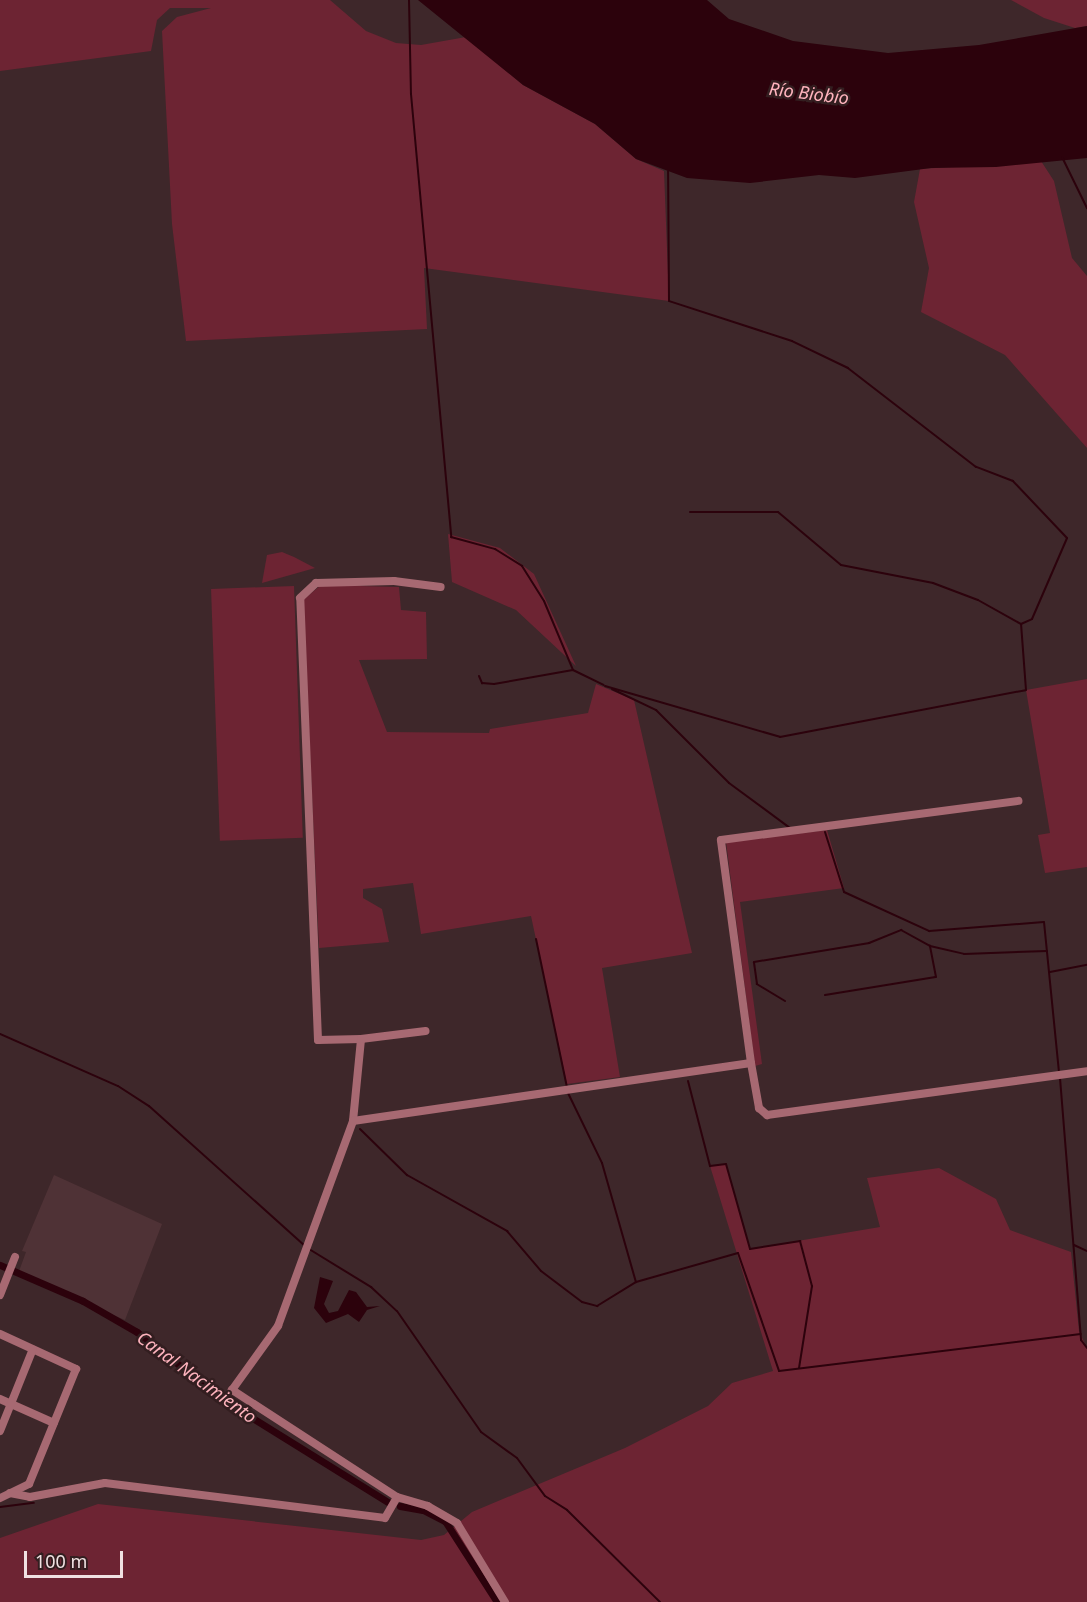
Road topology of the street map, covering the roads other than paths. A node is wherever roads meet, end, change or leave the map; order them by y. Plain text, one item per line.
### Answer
1 (441, 587) dead end
2 (1018, 801) dead end
3 (426, 1031) dead end
4 (361, 1039) junction
5 (751, 1063) junction
6 (1087, 1071) edge
7 (353, 1120) junction
8 (15, 1257) dead end
9 (1, 1292) edge
10 (0, 1334) edge
11 (33, 1349) junction
12 (0, 1399) edge
13 (11, 1404) junction
14 (54, 1423) junction
15 (0, 1431) edge
16 (10, 1493) junction
17 (397, 1497) junction
18 (0, 1498) edge
19 (505, 1602) edge

1 - 4 street
2 - 5 street
3 - 4 street
4 - 7 street
5 - 6 street
5 - 7 street
7 - 17 street
8 - 9 street
10 - 11 street
11 - 13 street
11 - 14 street
12 - 13 street
13 - 14 street
13 - 15 street
14 - 16 street
16 - 17 street
16 - 18 street
17 - 19 street

